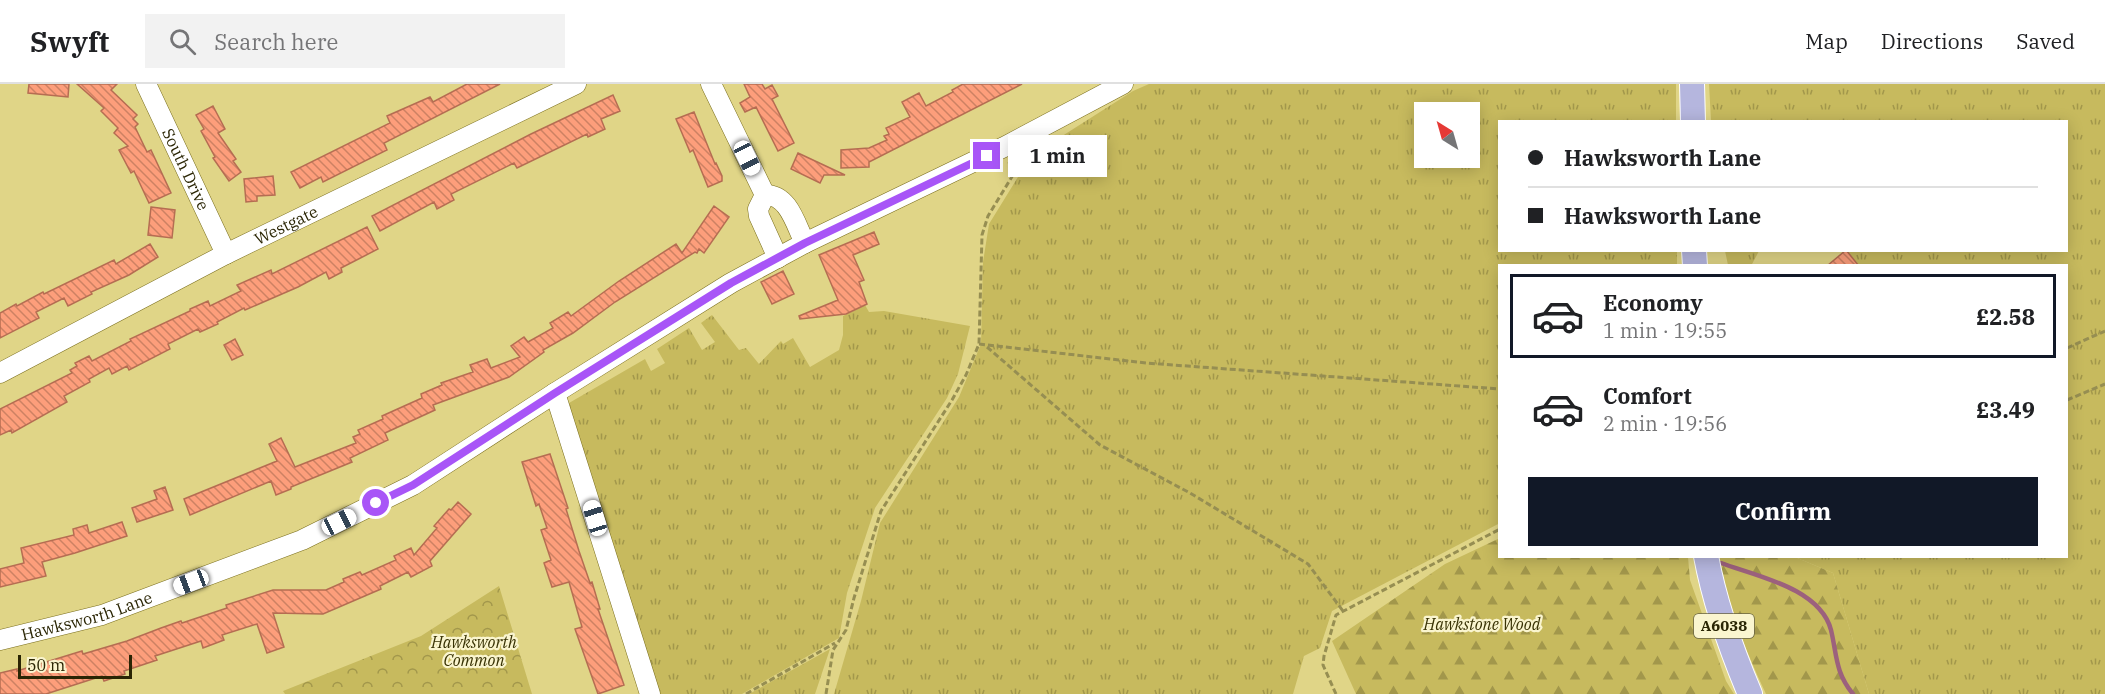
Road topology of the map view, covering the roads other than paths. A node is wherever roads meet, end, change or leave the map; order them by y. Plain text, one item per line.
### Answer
1 (146, 84) edge
2 (576, 84) edge
3 (711, 84) edge
4 (1123, 84) edge
5 (1692, 84) edge
6 (1693, 120) edge
7 (765, 195) junction
8 (805, 243) junction
9 (226, 254) junction
10 (778, 258) junction
11 (0, 373) edge
12 (555, 393) junction
13 (1706, 558) edge
14 (0, 640) edge
15 (650, 694) edge
16 (1750, 694) edge

1 - 9 street, South Drive
2 - 9 street, Westgate
3 - 7 street
4 - 8 street, Hawksworth Lane
5 - 6 main road
7 - 8 street
7 - 10 street
8 - 10 street, Hawksworth Lane
9 - 11 street, Westgate
10 - 12 street, Hawksworth Lane
12 - 14 street, Hawksworth Lane
12 - 15 street
13 - 16 main road, A6038

